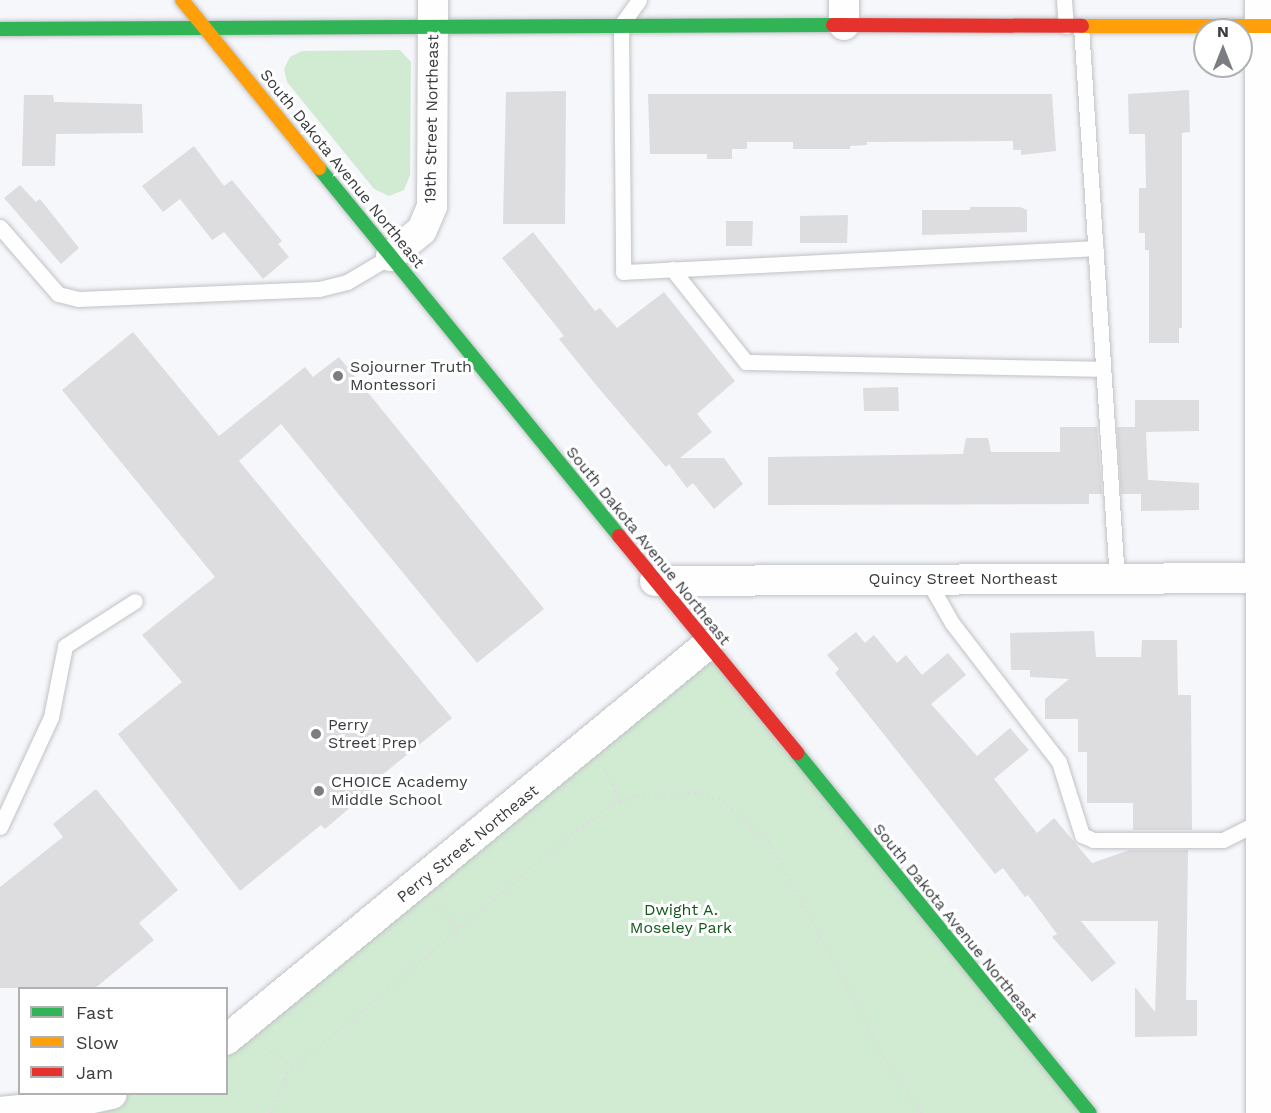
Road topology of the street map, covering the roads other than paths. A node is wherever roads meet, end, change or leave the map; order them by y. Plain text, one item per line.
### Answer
1 (182, 0) edge
2 (639, 0) edge
3 (1064, 0) edge
4 (433, 12) edge
5 (844, 13) edge
6 (1264, 17) edge
7 (621, 25) junction
8 (1073, 26) junction
9 (0, 28) edge
10 (205, 28) junction
11 (0, 227) edge
12 (1095, 248) junction
13 (391, 256) junction
14 (672, 269) junction
15 (1103, 369) junction
16 (1266, 578) edge
17 (927, 579) junction
18 (1117, 579) junction
19 (656, 581) junction
20 (135, 601) dead end
21 (707, 645) junction
22 (1261, 821) junction
23 (0, 827) edge
24 (228, 1038) edge
25 (108, 1095) edge
26 (43, 1110) edge
27 (1264, 1110) edge
28 (0, 1112) edge
29 (1090, 1113) edge

1 - 10 main road, South Dakota Avenue Northeast
2 - 7 lane
3 - 8 lane
4 - 7 main road
4 - 10 main road
4 - 13 street, 19th Street Northeast
5 - 7 main road
5 - 8 main road
6 - 8 main road
6 - 16 street
7 - 14 lane
8 - 12 lane
9 - 10 main road
10 - 13 main road, South Dakota Avenue Northeast
11 - 13 lane
12 - 14 lane
12 - 15 lane
13 - 19 main road, South Dakota Avenue Northeast
14 - 15 lane
15 - 18 lane
16 - 18 street, Quincy Street Northeast
16 - 22 street
17 - 18 street, Quincy Street Northeast
17 - 19 street, Quincy Street Northeast
17 - 22 lane
19 - 21 main road, South Dakota Avenue Northeast
20 - 23 lane
21 - 24 street, Perry Street Northeast
21 - 29 main road, South Dakota Avenue Northeast
22 - 27 street
25 - 26 street
26 - 28 street

